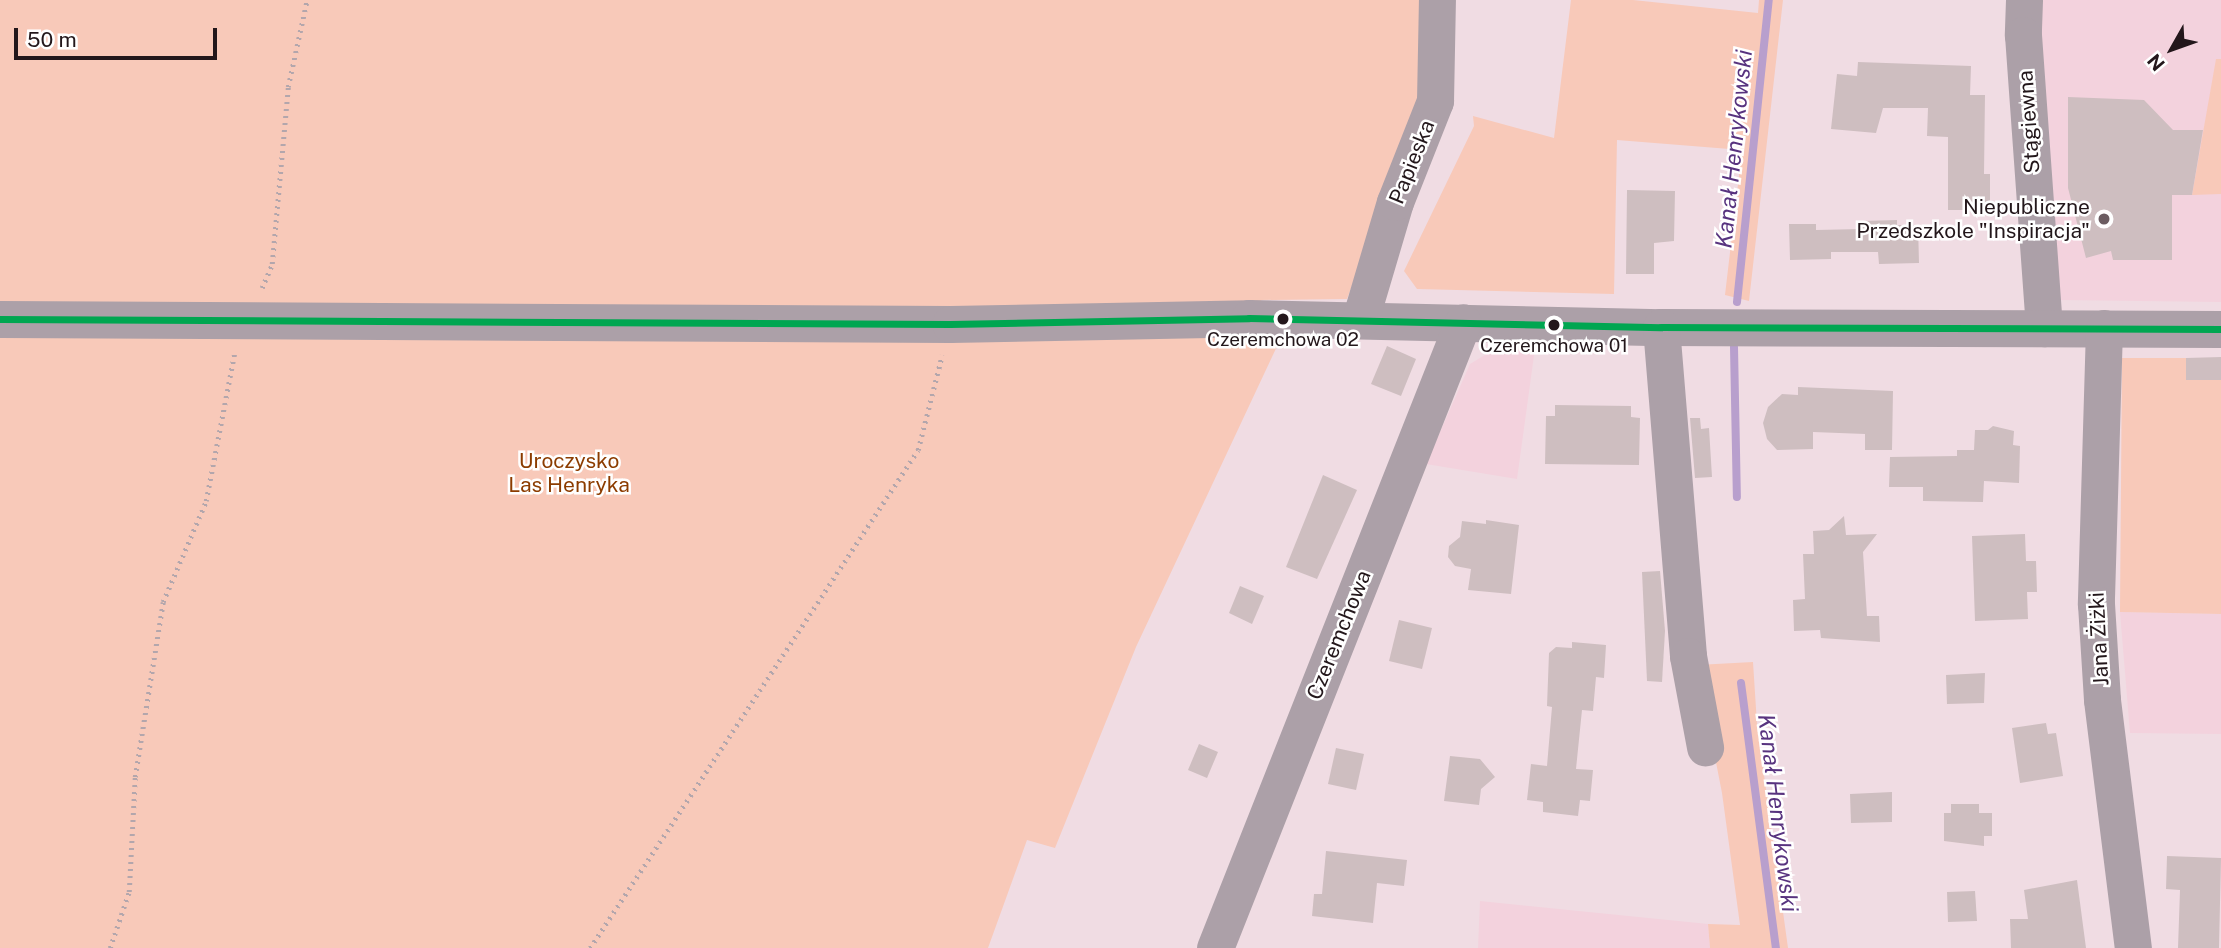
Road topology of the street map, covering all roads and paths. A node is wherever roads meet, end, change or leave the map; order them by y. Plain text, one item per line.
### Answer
1 (307, 0) edge
2 (1437, 0) edge
3 (2024, 0) edge
4 (0, 319) edge
5 (249, 319) junction
6 (1360, 320) junction
7 (1463, 321) junction
8 (950, 324) junction
9 (1661, 327) junction
10 (2044, 328) junction
11 (2104, 328) junction
12 (2221, 329) edge
13 (1705, 747) dead end
14 (110, 948) edge
15 (590, 948) edge
16 (1215, 948) edge
17 (2133, 948) edge

1 - 5 path
2 - 6 street, Papieska
3 - 10 street, Stągiewna
4 - 5 street
5 - 8 street
5 - 14 path
6 - 7 street
6 - 8 street
7 - 9 street
7 - 16 street, Czeremchowa
8 - 15 path
9 - 10 street
9 - 13 street
10 - 11 street
11 - 12 street
11 - 17 street, Jana Żiżki

